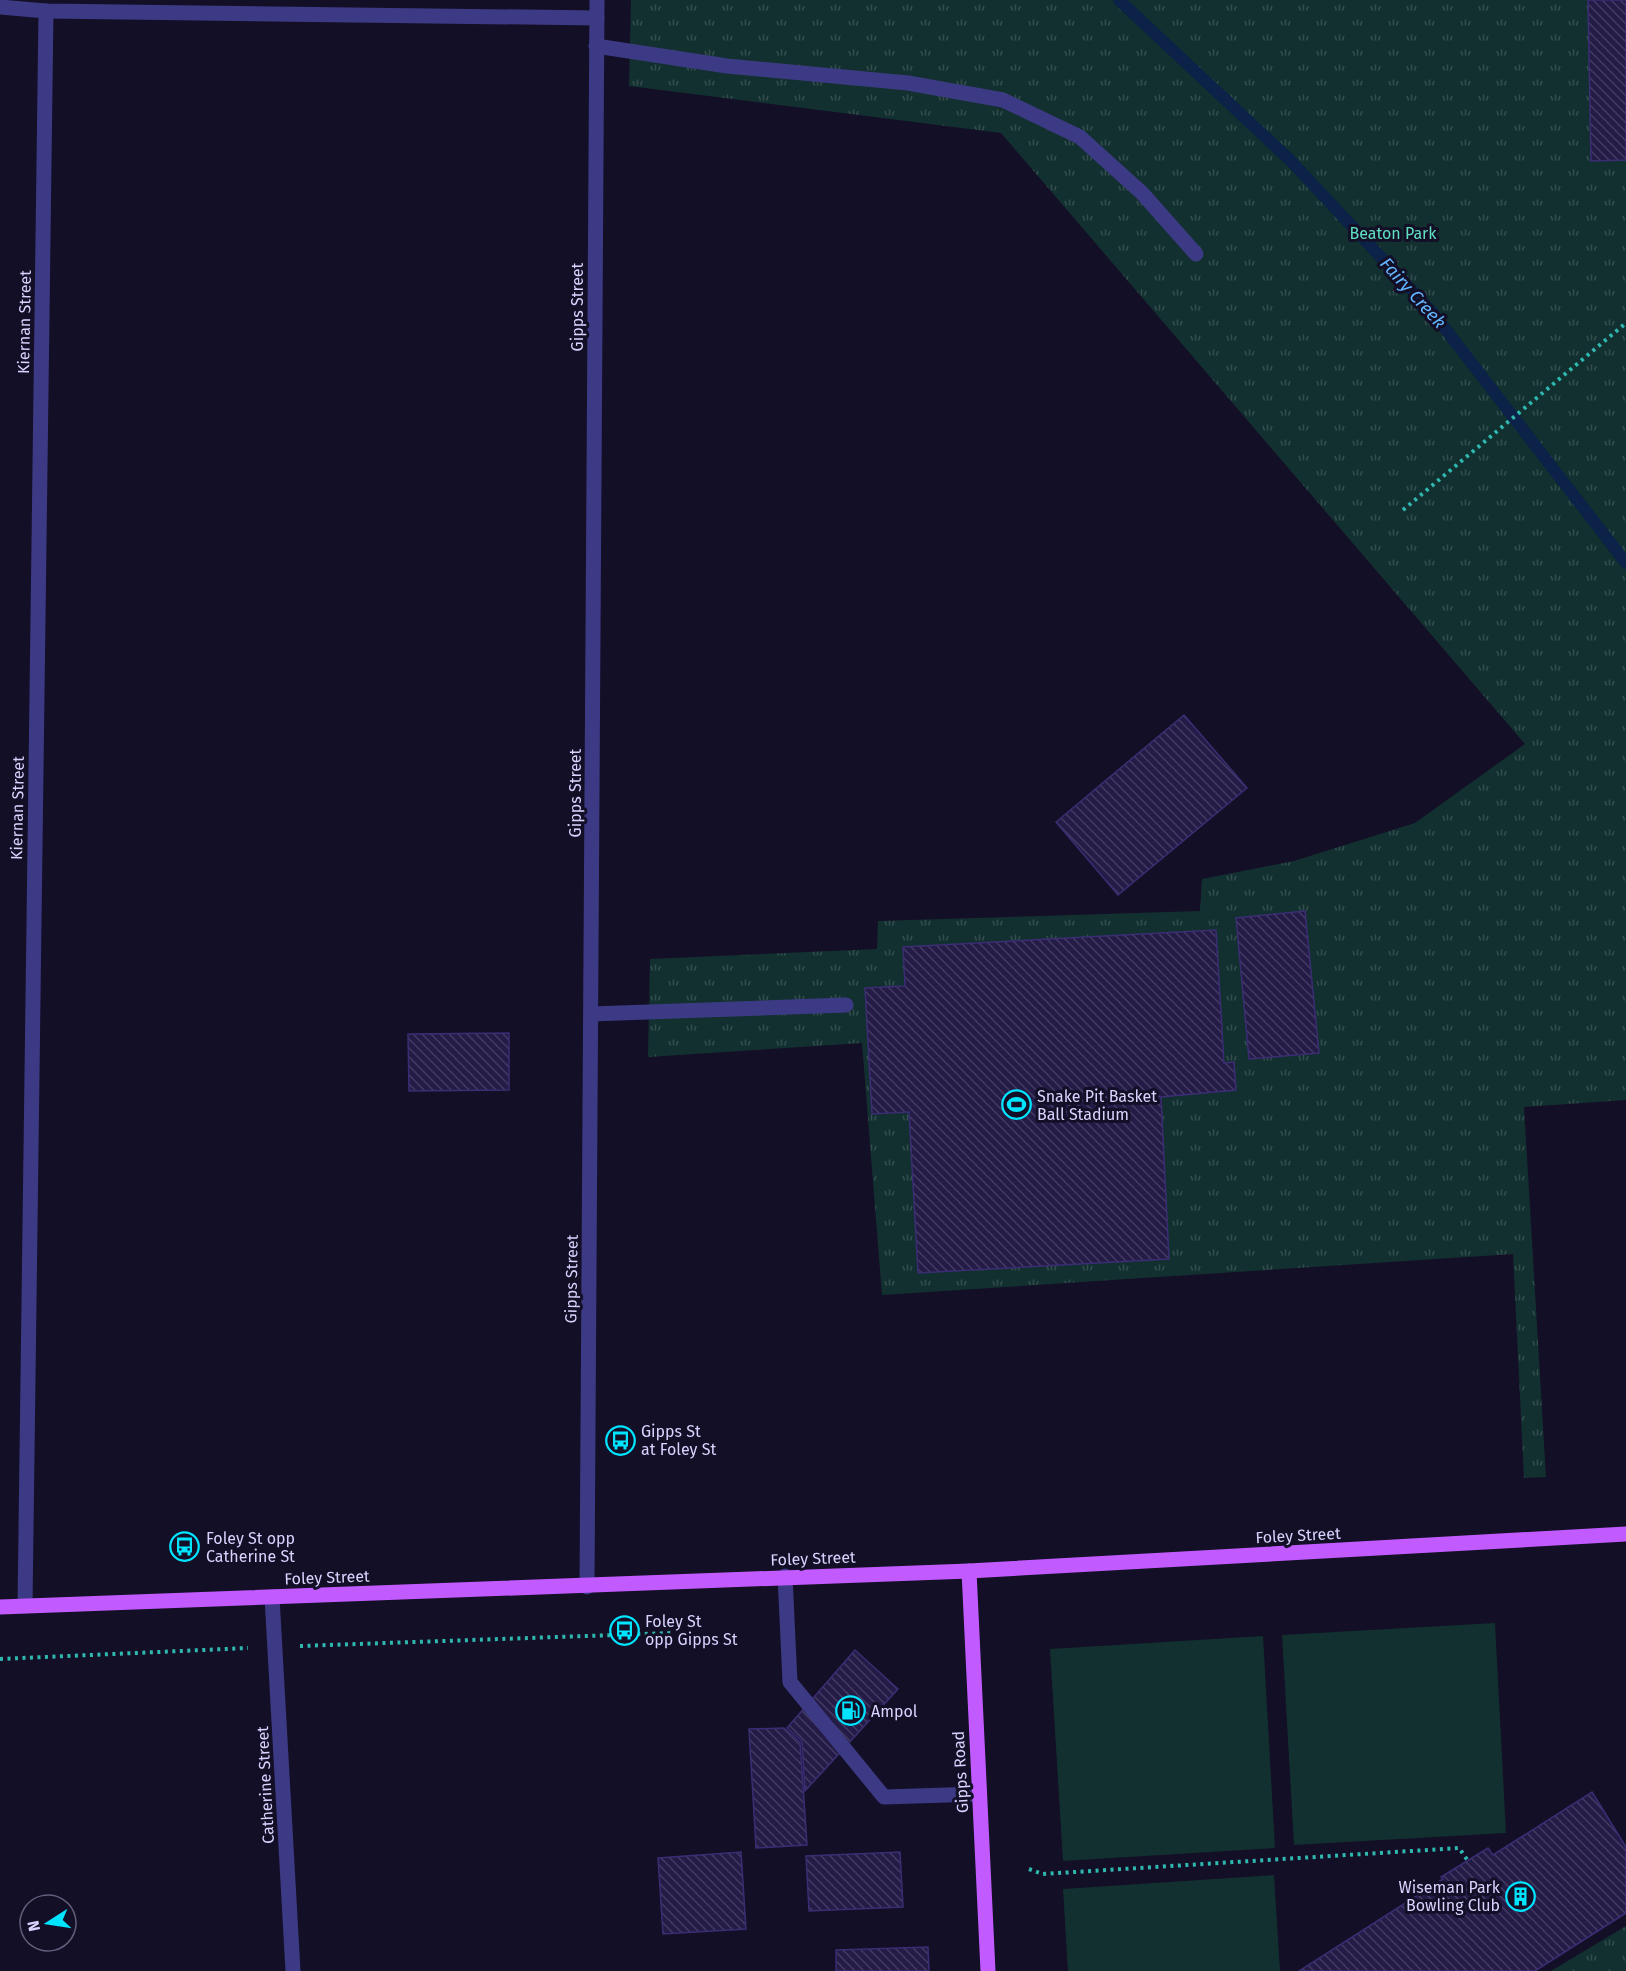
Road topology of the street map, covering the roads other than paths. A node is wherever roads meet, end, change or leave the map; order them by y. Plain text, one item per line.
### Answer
1 (597, 0) edge
2 (0, 7) edge
3 (46, 11) junction
4 (597, 18) junction
5 (597, 46) junction
6 (1196, 254) dead end
7 (846, 1005) dead end
8 (591, 1014) junction
9 (1626, 1534) edge
10 (969, 1571) junction
11 (785, 1576) junction
12 (587, 1587) junction
13 (272, 1597) junction
14 (26, 1606) junction
15 (0, 1607) edge
16 (979, 1794) junction
17 (293, 1971) edge
18 (988, 1971) edge

1 - 4 street, Gipps Street
2 - 3 street
3 - 4 street
3 - 14 street, Kiernan Street
4 - 5 street, Gipps Street
5 - 6 street
5 - 8 street, Gipps Street
7 - 8 street
8 - 12 street, Gipps Street
9 - 10 main road, Foley Street
10 - 11 main road, Foley Street
10 - 16 main road, Gipps Road
11 - 12 main road, Foley Street
11 - 16 street
12 - 13 main road, Foley Street
13 - 14 main road, Foley Street
13 - 17 street, Catherine Street
14 - 15 main road, Foley Street
16 - 18 main road, Gipps Road

